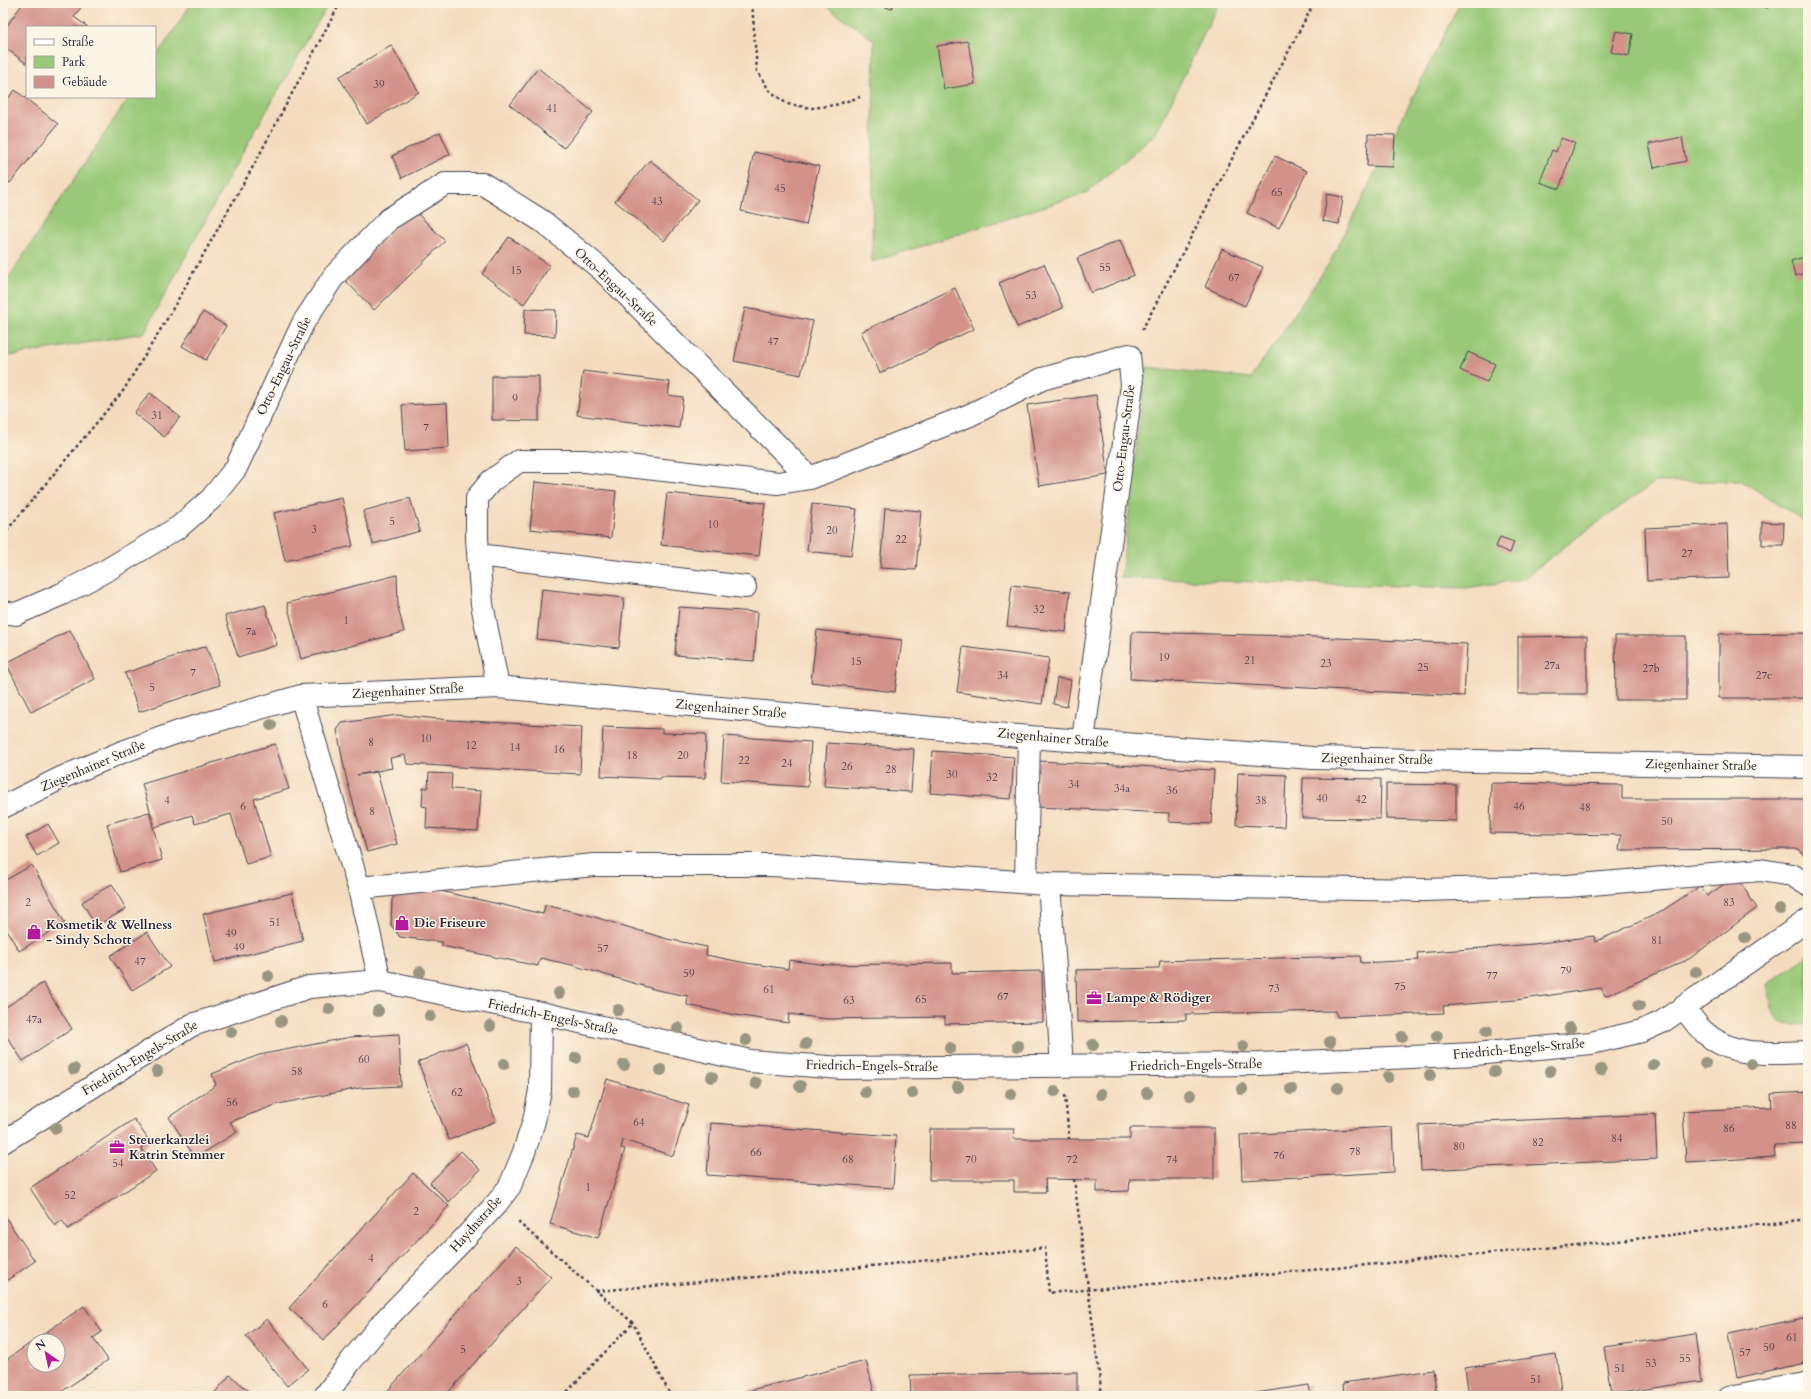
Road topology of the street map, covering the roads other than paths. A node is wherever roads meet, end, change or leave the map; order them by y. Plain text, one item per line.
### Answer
1 (810, 478) junction
2 (478, 555) junction
3 (745, 587) dead end
4 (3, 612) edge
5 (498, 687) junction
6 (301, 696) junction
7 (1028, 736) junction
8 (1083, 740) junction
9 (1808, 767) edge
10 (3, 807) edge
11 (1026, 882) junction
12 (1049, 884) junction
13 (1808, 885) edge
14 (359, 888) junction
15 (1808, 920) edge
16 (380, 981) junction
17 (1684, 1008) junction
18 (541, 1013) junction
19 (1808, 1052) edge
20 (1062, 1066) junction
21 (3, 1142) edge
22 (1808, 1380) edge
23 (325, 1396) edge
24 (1729, 1396) edge

1 - 2 street
1 - 4 street, Otto-Engau-Straße
1 - 8 street, Otto-Engau-Straße
2 - 3 street
2 - 5 street
5 - 6 street, Ziegenhainer Straße
5 - 7 street, Ziegenhainer Straße
6 - 10 street, Ziegenhainer Straße
6 - 14 street
7 - 8 street, Ziegenhainer Straße
7 - 11 street
8 - 9 street, Ziegenhainer Straße
11 - 12 street
11 - 14 street
12 - 13 street
12 - 20 street
14 - 16 street
15 - 17 street, Friedrich-Engels-Straße
16 - 18 street, Friedrich-Engels-Straße
16 - 21 street, Friedrich-Engels-Straße
17 - 19 street
17 - 20 street, Friedrich-Engels-Straße
18 - 20 street, Friedrich-Engels-Straße
18 - 23 street, Haydnstraße
22 - 24 street

